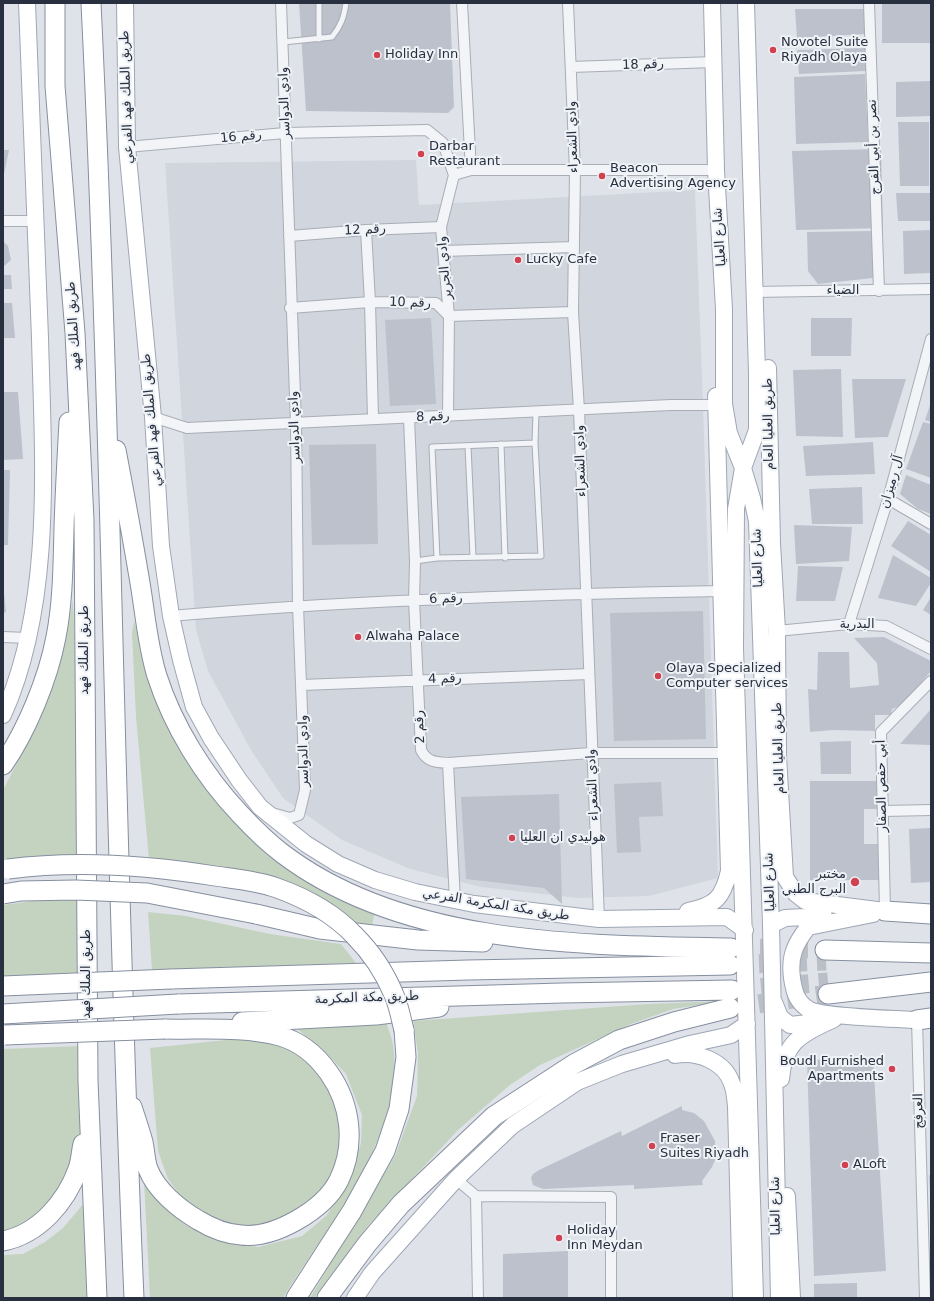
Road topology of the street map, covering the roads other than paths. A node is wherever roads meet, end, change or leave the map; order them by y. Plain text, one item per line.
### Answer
1 (27, 3) edge
2 (42, 3) edge
3 (55, 3) edge
4 (91, 3) edge
5 (98, 3) edge
6 (125, 3) edge
7 (281, 3) edge
8 (319, 3) edge
9 (346, 3) edge
10 (462, 3) edge
11 (568, 3) edge
12 (712, 3) edge
13 (746, 3) edge
14 (870, 3) edge
15 (93, 33) junction
16 (319, 38) junction
17 (283, 42) junction
18 (714, 62) junction
19 (571, 67) junction
20 (56, 86) junction
21 (286, 133) junction
22 (127, 147) junction
23 (471, 170) junction
24 (716, 170) junction
25 (575, 171) junction
26 (454, 175) junction
27 (3, 221) edge
28 (36, 221) junction
29 (441, 227) junction
30 (366, 230) junction
31 (289, 236) junction
32 (574, 247) junction
33 (443, 251) junction
34 (931, 289) edge
35 (879, 291) junction
36 (755, 292) junction
37 (370, 302) junction
38 (290, 308) junction
39 (724, 309) junction
40 (573, 312) junction
41 (448, 316) junction
42 (103, 326) junction
43 (75, 333) junction
44 (931, 339) edge
45 (715, 405) junction
46 (580, 410) junction
47 (536, 413) junction
48 (448, 417) junction
49 (152, 418) junction
50 (374, 418) junction
51 (409, 418) junction
52 (296, 424) junction
53 (535, 443) junction
54 (501, 444) junction
55 (468, 446) junction
56 (743, 468) junction
57 (888, 499) junction
58 (931, 524) edge
59 (473, 557) junction
60 (437, 558) junction
61 (505, 558) junction
62 (416, 561) junction
63 (722, 591) junction
64 (587, 593) junction
65 (414, 600) junction
66 (298, 605) junction
67 (171, 616) junction
68 (849, 624) junction
69 (777, 631) junction
70 (3, 637) edge
71 (28, 638) junction
72 (931, 650) edge
73 (589, 674) junction
74 (418, 680) junction
75 (931, 681) edge
76 (302, 685) junction
77 (3, 715) edge
78 (591, 753) junction
79 (726, 753) junction
80 (448, 763) junction
81 (3, 765) edge
82 (931, 810) edge
83 (265, 811) junction
84 (883, 811) junction
85 (5, 869) edge
86 (3, 894) edge
87 (455, 901) junction
88 (931, 910) edge
89 (885, 911) junction
90 (931, 914) edge
91 (599, 919) junction
92 (641, 919) junction
93 (772, 926) junction
94 (745, 930) junction
95 (605, 945) junction
96 (931, 953) edge
97 (931, 956) edge
98 (931, 978) edge
99 (931, 982) edge
100 (3, 986) edge
101 (562, 993) junction
102 (772, 996) junction
103 (3, 1014) edge
104 (926, 1019) edge
105 (834, 1020) junction
106 (747, 1024) junction
107 (165, 1029) junction
108 (4, 1035) edge
109 (622, 1064) junction
110 (124, 1080) junction
111 (88, 1081) junction
112 (920, 1162) junction
113 (931, 1162) edge
114 (456, 1179) junction
115 (476, 1196) junction
116 (3, 1241) edge
117 (927, 1293) edge
118 (97, 1298) edge
119 (134, 1298) edge
120 (296, 1298) edge
121 (326, 1298) edge
122 (355, 1298) edge
123 (478, 1298) edge
124 (611, 1298) edge
125 (741, 1298) edge
126 (756, 1298) edge
127 (779, 1298) edge
128 (792, 1298) edge

1 - 28 main road
2 - 20 highway
3 - 20 highway, طريق الملك فهد
4 - 15 highway, طريق الملك فهد
5 - 15 highway
6 - 22 main road, طريق الملك فهد الفرعي
7 - 17 street, وادي الدواسر
8 - 16 lane
9 - 16 lane
10 - 23 street
11 - 19 street, وادي الشعراء
12 - 18 main road, شارع العليا
13 - 36 main road, شارع العليا
14 - 35 street, نصر بن أبي الفرج
15 - 42 highway, طريق الملك فهد
16 - 17 lane
17 - 21 street, وادي الدواسر
18 - 19 street, رقم 18
18 - 24 main road, شارع العليا
19 - 25 street, وادي الشعراء
20 - 43 highway, طريق الملك فهد
21 - 22 street, رقم 16
21 - 26 street, رقم 16
21 - 31 street, وادي الدواسر
22 - 49 main road, طريق الملك فهد الفرعي
23 - 25 street
23 - 26 street
24 - 25 street
24 - 39 main road, شارع العليا
25 - 32 street, وادي الشعراء
26 - 29 street, وادي الجرير
27 - 28 street
28 - 71 main road
29 - 30 street, رقم 12
29 - 33 street, وادي الجرير
30 - 31 street, رقم 12
30 - 37 street
31 - 38 street, وادي الدواسر
32 - 33 street
32 - 40 street, وادي الشعراء
33 - 41 street, وادي الجرير
34 - 35 street, الضياء
35 - 36 street, الضياء
36 - 56 main road, شارع العليا
36 - 69 main road, طريق العليا العام
37 - 38 street, رقم 10
37 - 41 street, رقم 10
37 - 50 street
38 - 52 street, وادي الدواسر
39 - 45 main road
39 - 56 main road, شارع العليا
40 - 41 street, رقم 10
40 - 46 street, وادي الشعراء
41 - 48 street, وادي الجرير
42 - 95 highway
42 - 110 highway, طريق الملك فهد
43 - 81 highway
43 - 111 highway, طريق الملك فهد
44 - 57 street, آل رميزان
45 - 46 street, رقم 8
45 - 63 main road
46 - 47 street, رقم 8
46 - 64 street, وادي الشعراء
47 - 48 street, رقم 8
47 - 53 lane
48 - 51 street, رقم 8
49 - 52 street, رقم 8
49 - 67 main road, طريق الملك فهد الفرعي
50 - 51 street, رقم 8
50 - 52 street, رقم 8
51 - 62 street, رقم 2
52 - 66 street, وادي الدواسر
53 - 54 lane
53 - 61 lane
54 - 55 lane
54 - 61 lane
55 - 59 lane
55 - 60 lane
56 - 93 main road, شارع العليا
56 - 94 main road, شارع العليا
57 - 58 street
57 - 68 street, آل رميزان
59 - 60 lane
59 - 61 lane
60 - 62 lane
62 - 65 street, رقم 2
63 - 64 street, رقم 6
63 - 79 main road
64 - 65 street, رقم 6
64 - 73 street, وادي الشعراء
65 - 66 street, رقم 6
65 - 74 street, رقم 2
66 - 67 street, رقم 6
66 - 76 street, وادي الدواسر
67 - 83 main road, طريق الملك فهد الفرعي
68 - 69 street, البدرية
68 - 72 street, البدرية
69 - 89 main road, طريق العليا العام
70 - 71 street
71 - 77 main road
73 - 74 street, رقم 4
73 - 78 street, وادي الشعراء
74 - 76 street, رقم 4
74 - 80 street, رقم 2
75 - 84 street, أبي حفص الصفار
76 - 83 street, وادي الدواسر
78 - 79 street, رقم 2
78 - 80 street, رقم 2
78 - 91 street, وادي الشعراء
79 - 92 main road
80 - 87 street
82 - 84 street
83 - 87 main road, طريق مكة المكرمة الفرعي
84 - 89 street, أبي حفص الصفار
85 - 120 highway, bridge
86 - 95 highway, bridge
87 - 91 main road, طريق مكة المكرمة الفرعي
88 - 89 main road
89 - 90 highway
89 - 93 main road
89 - 104 main road
91 - 92 main road, طريق مكة المكرمة الفرعي
92 - 94 main road, طريق مكة المكرمة الفرعي
93 - 102 main road, شارع العليا
94 - 106 main road, شارع العليا
95 - 100 highway, طريق مكة المكرمة, bridge
96 - 97 highway
98 - 99 highway
101 - 103 highway, طريق مكة المكرمة, bridge
101 - 107 highway
101 - 121 highway, طريق مكة المكرمة
102 - 105 main road
102 - 127 main road, شارع العليا
104 - 105 main road
104 - 112 street, العرفج
105 - 128 main road
106 - 109 main road
106 - 126 main road, شارع العليا
107 - 108 highway, bridge
107 - 110 highway
109 - 114 main road
109 - 125 main road
110 - 119 highway, طريق الملك فهد
111 - 116 highway
111 - 118 highway, طريق الملك فهد
112 - 113 street
112 - 117 street, العرفج
114 - 115 street
114 - 122 main road
115 - 123 street
115 - 124 street

